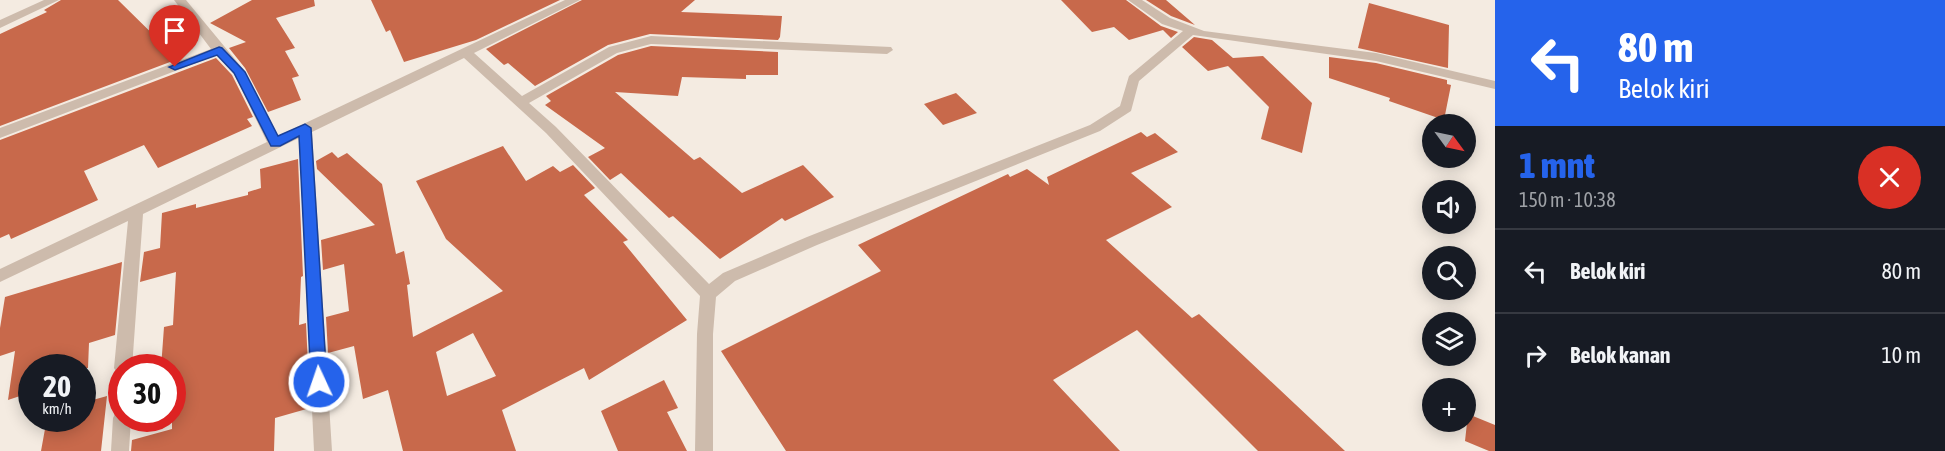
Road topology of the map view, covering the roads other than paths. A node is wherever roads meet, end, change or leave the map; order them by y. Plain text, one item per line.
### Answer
1 (53, 0) edge
2 (180, 0) edge
3 (1134, 0) edge
4 (570, 1) edge
5 (0, 24) edge
6 (1192, 30) junction
7 (219, 50) junction
8 (887, 50) dead end
9 (465, 52) junction
10 (1495, 85) edge
11 (521, 102) junction
12 (305, 128) junction
13 (0, 133) edge
14 (275, 143) junction
15 (136, 211) junction
16 (0, 276) edge
17 (708, 294) junction
18 (124, 354) edge
19 (121, 432) edge
20 (120, 451) edge
21 (323, 451) edge
22 (704, 451) edge

1 - 5 street
2 - 7 street
3 - 6 street
4 - 9 street
6 - 10 street
6 - 17 street
7 - 13 street
7 - 14 street
8 - 11 street
9 - 11 street
9 - 12 street
11 - 17 street
12 - 14 street
12 - 21 street
14 - 15 street
15 - 16 street
15 - 18 street
17 - 22 street
19 - 20 street

